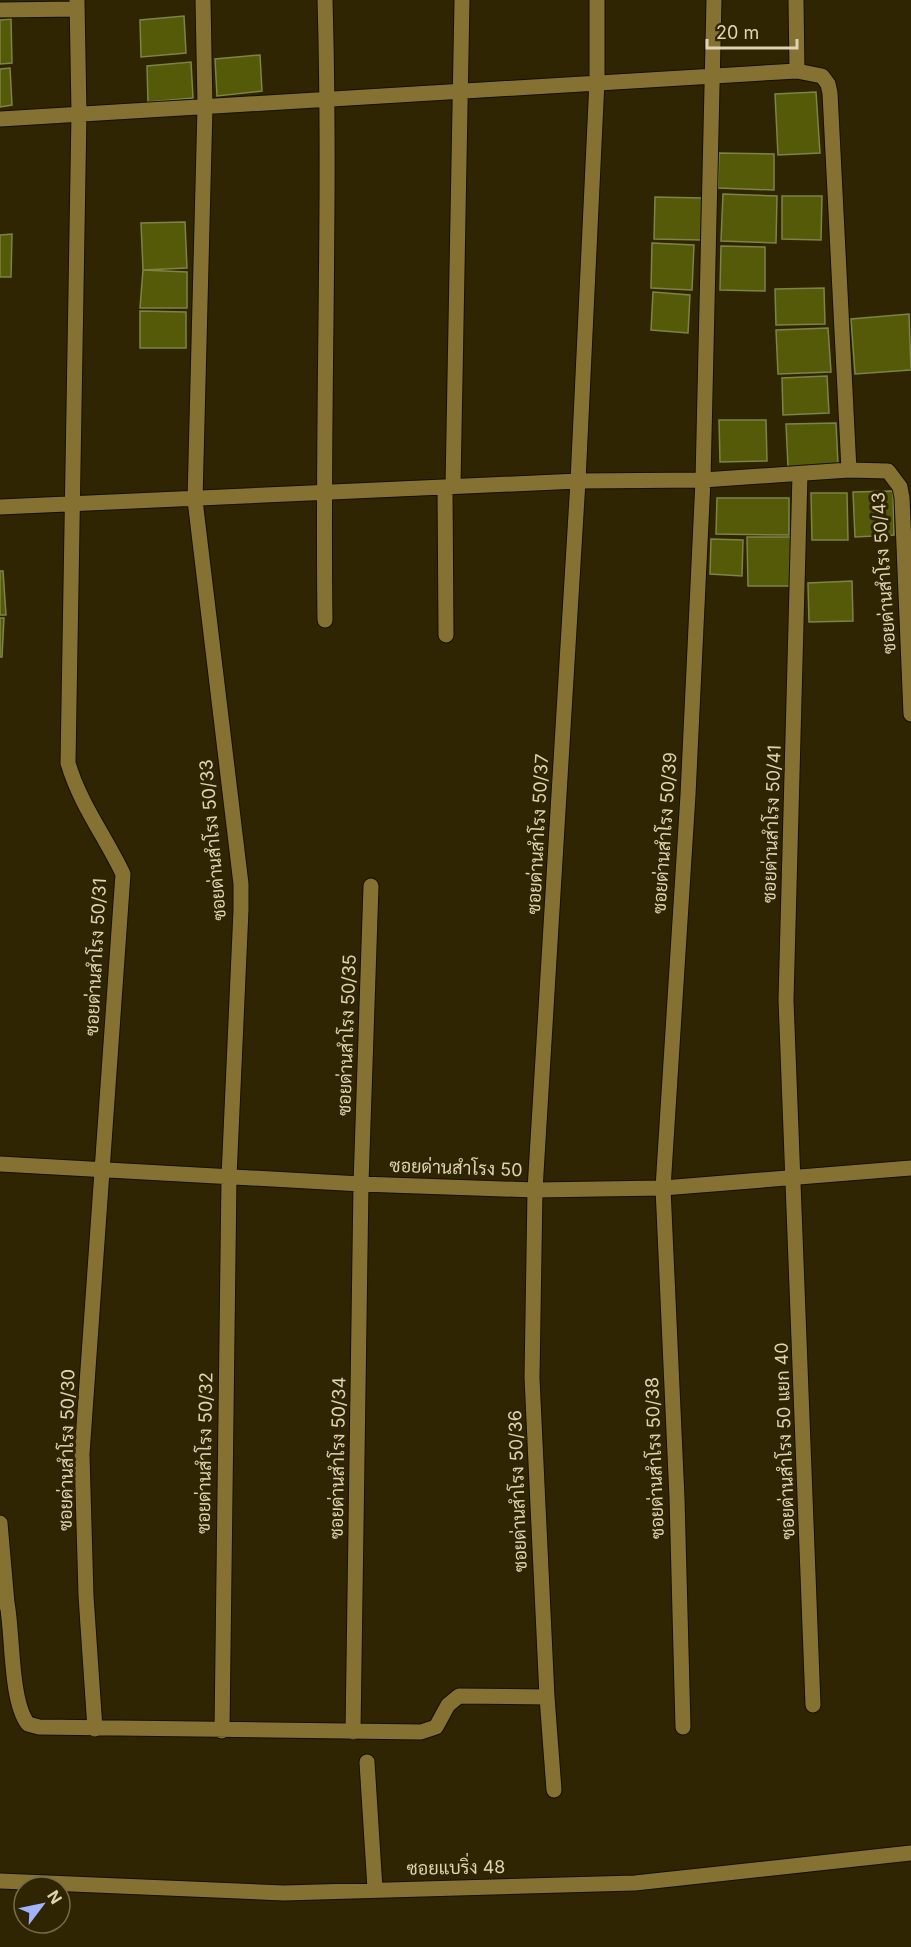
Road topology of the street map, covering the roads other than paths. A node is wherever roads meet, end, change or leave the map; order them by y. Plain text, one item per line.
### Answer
1 (203, 0) edge
2 (325, 0) edge
3 (462, 0) edge
4 (597, 0) edge
5 (714, 0) edge
6 (796, 0) edge
7 (77, 4) edge
8 (0, 10) edge
9 (797, 71) junction
10 (714, 76) junction
11 (597, 81) junction
12 (462, 92) junction
13 (328, 99) junction
14 (205, 107) junction
15 (79, 113) junction
16 (0, 119) edge
17 (849, 470) junction
18 (800, 474) junction
19 (703, 480) junction
20 (578, 482) junction
21 (449, 487) junction
22 (324, 492) junction
23 (195, 500) junction
24 (72, 505) junction
25 (0, 507) edge
26 (325, 620) dead end
27 (446, 636) dead end
28 (911, 714) edge
29 (371, 886) dead end
30 (0, 1164) edge
31 (911, 1168) edge
32 (102, 1172) junction
33 (229, 1176) junction
34 (794, 1176) junction
35 (361, 1184) junction
36 (663, 1188) junction
37 (535, 1190) junction
38 (0, 1523) edge
39 (4, 1602) edge
40 (547, 1697) junction
41 (813, 1706) dead end
42 (683, 1727) dead end
43 (95, 1729) junction
44 (222, 1731) junction
45 (353, 1732) junction
46 (367, 1762) dead end
47 (554, 1790) dead end
48 (911, 1852) edge
49 (0, 1881) edge
50 (375, 1889) junction

1 - 14 street, ซอยด่านสำโรง 50/33
2 - 13 street
3 - 12 street
4 - 11 street, ซอยด่านสำโรง 50/37
5 - 10 street, ซอยด่านสำโรง 50/39
6 - 9 street
7 - 8 street
7 - 15 street, ซอยด่านสำโรง 50/31
9 - 10 street
9 - 17 street
10 - 11 street
10 - 19 street, ซอยด่านสำโรง 50/39
11 - 12 street
11 - 20 street, ซอยด่านสำโรง 50/37
12 - 13 street
12 - 21 street
13 - 14 street
13 - 22 street
14 - 15 street
14 - 23 street, ซอยด่านสำโรง 50/33
15 - 16 street
15 - 24 street, ซอยด่านสำโรง 50/31
17 - 18 street
17 - 28 street, ซอยด่านสำโรง 50/43
18 - 19 street
18 - 34 street, ซอยด่านสำโรง 50/41
19 - 20 street
19 - 36 street, ซอยด่านสำโรง 50/39
20 - 21 street
20 - 37 street, ซอยด่านสำโรง 50/37
21 - 22 street
21 - 27 street
22 - 23 street
22 - 26 street
23 - 24 street
23 - 33 street, ซอยด่านสำโรง 50/33
24 - 25 street
24 - 32 street, ซอยด่านสำโรง 50/31
29 - 35 street, ซอยด่านสำโรง 50/35
30 - 32 street, ซอยด่านสำโรง 50
31 - 34 street, ซอยด่านสำโรง 50
32 - 33 street, ซอยด่านสำโรง 50
32 - 43 street, ซอยด่านสำโรง 50/30
33 - 35 street, ซอยด่านสำโรง 50
33 - 44 street, ซอยด่านสำโรง 50/32
34 - 36 street, ซอยด่านสำโรง 50
34 - 41 street, ซอยด่านสำโรง 50 แยก 40
35 - 37 street, ซอยด่านสำโรง 50
35 - 45 street, ซอยด่านสำโรง 50/34
36 - 37 street, ซอยด่านสำโรง 50
36 - 42 street, ซอยด่านสำโรง 50/38
37 - 40 street, ซอยด่านสำโรง 50/36
38 - 39 street
39 - 43 street
40 - 45 street
40 - 47 street, ซอยด่านสำโรง 50/36
43 - 44 street
44 - 45 street
46 - 50 street
48 - 50 street, ซอยแบริ่ง 48
49 - 50 street, ซอยแบริ่ง 48

